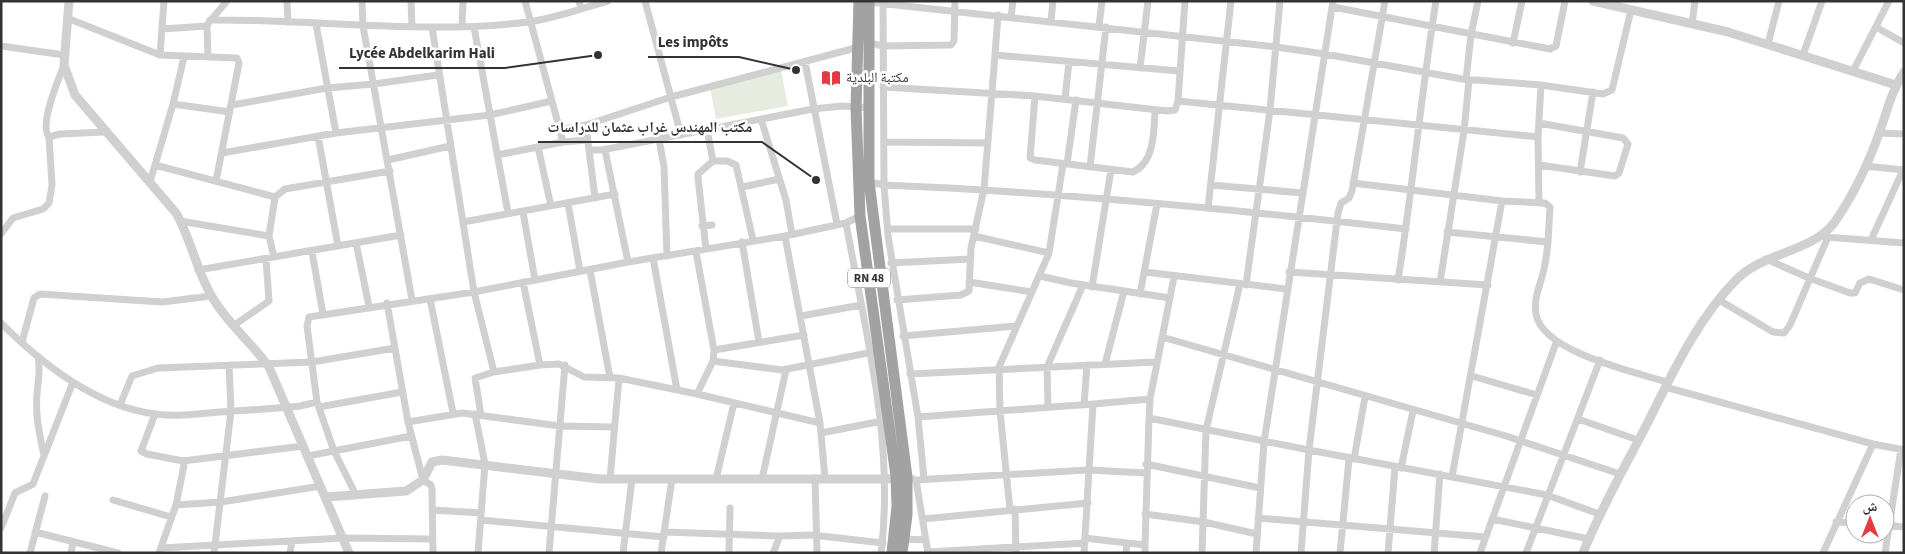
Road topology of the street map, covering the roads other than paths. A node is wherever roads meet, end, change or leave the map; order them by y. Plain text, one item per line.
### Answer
1 (69, 1) edge
2 (164, 1) edge
3 (227, 1) edge
4 (287, 1) edge
5 (362, 1) edge
6 (411, 1) edge
7 (463, 1) edge
8 (525, 1) edge
9 (608, 1) edge
10 (645, 1) edge
11 (955, 1) edge
12 (1013, 1) edge
13 (1053, 1) edge
14 (1102, 1) edge
15 (1148, 1) edge
16 (1186, 1) edge
17 (1231, 1) edge
18 (1280, 1) edge
19 (1385, 1) edge
20 (1436, 1) edge
21 (1478, 1) edge
22 (1522, 1) edge
23 (1565, 1) edge
24 (1593, 1) edge
25 (1695, 1) edge
26 (1778, 1) edge
27 (1822, 1) edge
28 (1888, 1) edge
29 (866, 2) edge
30 (883, 3) edge
31 (1333, 4) edge
32 (580, 5) edge
33 (1629, 7) edge
34 (955, 11) junction
35 (998, 15) junction
36 (1011, 17) junction
37 (1382, 17) junction
38 (67, 18) junction
39 (1051, 21) junction
40 (288, 22) junction
41 (530, 22) junction
42 (209, 23) junction
43 (316, 24) junction
44 (1692, 24) junction
45 (363, 26) junction
46 (462, 26) junction
47 (412, 27) junction
48 (432, 27) junction
49 (474, 27) junction
50 (1103, 27) junction
51 (1432, 27) junction
52 (1876, 27) junction
53 (162, 28) junction
54 (1144, 32) junction
55 (1471, 35) junction
56 (1182, 36) junction
57 (1226, 42) junction
58 (1514, 43) junction
59 (1904, 43) edge
60 (1768, 44) junction
61 (864, 45) junction
62 (1, 46) edge
63 (882, 46) junction
64 (1276, 47) junction
65 (1325, 54) junction
66 (64, 55) junction
67 (160, 55) junction
68 (995, 55) junction
69 (1803, 56) junction
70 (184, 57) junction
71 (208, 57) junction
72 (805, 62) junction
73 (1069, 62) junction
74 (1374, 63) junction
75 (1101, 65) junction
76 (64, 66) junction
77 (1140, 68) junction
78 (1179, 71) junction
79 (1853, 71) junction
80 (1904, 72) edge
81 (1424, 73) junction
82 (438, 75) junction
83 (1468, 80) junction
84 (374, 84) junction
85 (1541, 85) junction
86 (1900, 86) edge
87 (883, 87) junction
88 (327, 88) junction
89 (991, 92) junction
90 (1594, 92) junction
91 (857, 95) junction
92 (870, 95) junction
93 (671, 96) junction
94 (1035, 96) junction
95 (1065, 99) junction
96 (1076, 100) junction
97 (552, 101) junction
98 (1178, 101) junction
99 (1096, 103) junction
100 (173, 104) junction
101 (1220, 104) junction
102 (842, 106) junction
103 (231, 108) junction
104 (856, 108) junction
105 (870, 108) junction
106 (813, 109) junction
107 (1155, 110) junction
108 (1270, 110) junction
109 (490, 115) junction
110 (1316, 115) junction
111 (761, 119) junction
112 (1365, 120) junction
113 (446, 122) junction
114 (1539, 123) junction
115 (586, 125) junction
116 (1418, 126) junction
117 (383, 128) junction
118 (560, 130) junction
119 (707, 130) junction
120 (1464, 131) junction
121 (1586, 131) junction
122 (105, 132) junction
123 (336, 133) junction
124 (1879, 133) junction
125 (681, 134) junction
126 (1904, 134) edge
127 (318, 136) junction
128 (49, 137) junction
129 (1538, 137) junction
130 (659, 139) junction
131 (587, 140) junction
132 (563, 142) junction
133 (884, 142) junction
134 (987, 143) junction
135 (450, 146) junction
136 (538, 148) junction
137 (589, 150) junction
138 (605, 150) junction
139 (222, 153) junction
140 (498, 155) junction
141 (388, 160) junction
142 (713, 161) junction
143 (1065, 164) junction
144 (155, 165) junction
145 (1539, 165) junction
146 (1865, 166) junction
147 (1090, 167) junction
148 (1111, 170) junction
149 (1903, 170) edge
150 (390, 171) junction
151 (1580, 172) junction
152 (779, 179) junction
153 (216, 181) junction
154 (326, 181) junction
155 (150, 182) junction
156 (869, 182) junction
157 (1353, 183) junction
158 (884, 185) junction
159 (1211, 185) junction
160 (743, 187) junction
161 (984, 189) junction
162 (1260, 189) junction
163 (1412, 190) junction
164 (1303, 193) junction
165 (616, 194) junction
166 (1058, 194) junction
167 (1452, 194) junction
168 (275, 197) junction
169 (595, 198) junction
170 (1107, 199) junction
171 (1502, 201) junction
172 (1539, 202) junction
173 (568, 203) junction
174 (1157, 204) junction
175 (551, 206) junction
176 (1208, 208) junction
177 (523, 212) junction
178 (1256, 213) junction
179 (508, 214) junction
180 (860, 216) junction
181 (1299, 216) junction
182 (180, 221) junction
183 (1337, 221) junction
184 (463, 222) junction
185 (846, 222) junction
186 (837, 224) junction
187 (712, 225) dead end
188 (702, 226) junction
189 (888, 229) junction
190 (1406, 229) junction
191 (1447, 232) junction
192 (975, 233) junction
193 (1, 234) edge
194 (401, 235) junction
195 (788, 235) junction
196 (270, 236) junction
197 (1496, 237) junction
198 (1824, 237) junction
199 (753, 240) junction
200 (1871, 240) junction
201 (742, 242) junction
202 (1548, 242) junction
203 (356, 243) junction
204 (1904, 243) edge
205 (338, 246) junction
206 (706, 249) junction
207 (312, 252) junction
208 (696, 252) junction
209 (1049, 253) junction
210 (667, 256) junction
211 (274, 257) junction
212 (652, 258) junction
213 (266, 259) junction
214 (970, 259) junction
215 (1766, 259) junction
216 (866, 261) junction
217 (628, 262) junction
218 (892, 263) junction
219 (854, 267) junction
220 (198, 270) junction
221 (590, 270) junction
222 (580, 271) junction
223 (1145, 272) junction
224 (1289, 272) junction
225 (1330, 275) junction
226 (1040, 276) junction
227 (1174, 277) junction
228 (1809, 278) junction
229 (535, 280) junction
230 (1398, 280) junction
231 (523, 282) junction
232 (969, 282) junction
233 (1440, 282) junction
234 (1082, 285) junction
235 (1243, 285) junction
236 (1488, 285) junction
237 (1092, 287) junction
238 (1286, 289) junction
239 (1904, 290) edge
240 (474, 292) junction
241 (1032, 292) junction
242 (1124, 292) junction
243 (1140, 294) junction
244 (211, 296) junction
245 (1170, 298) junction
246 (430, 299) junction
247 (412, 300) junction
248 (898, 300) junction
249 (1719, 300) junction
250 (387, 303) junction
251 (861, 305) junction
252 (369, 306) junction
253 (323, 314) junction
254 (801, 316) junction
255 (1, 323) edge
256 (233, 326) junction
257 (1016, 326) junction
258 (804, 335) junction
259 (903, 336) junction
260 (1162, 337) junction
261 (22, 342) junction
262 (759, 342) junction
263 (1556, 343) junction
264 (395, 348) junction
265 (714, 350) junction
266 (874, 351) junction
267 (38, 356) junction
268 (1224, 356) junction
269 (1600, 360) junction
270 (713, 361) junction
271 (312, 362) junction
272 (1155, 362) junction
273 (267, 364) junction
274 (1105, 364) junction
275 (229, 365) junction
276 (540, 365) junction
277 (565, 365) junction
278 (810, 365) junction
279 (1087, 365) junction
280 (1047, 367) junction
281 (786, 370) junction
282 (998, 370) junction
283 (1274, 370) junction
284 (494, 372) junction
285 (910, 374) junction
286 (1472, 376) junction
287 (610, 378) junction
288 (619, 378) junction
289 (73, 382) junction
290 (1316, 382) junction
291 (1666, 385) junction
292 (677, 390) junction
293 (402, 392) junction
294 (697, 394) junction
295 (1537, 395) junction
296 (1365, 397) junction
297 (1150, 399) junction
298 (734, 402) junction
299 (1093, 404) junction
300 (120, 405) junction
301 (318, 405) junction
302 (1084, 405) junction
303 (1048, 407) junction
304 (286, 408) junction
305 (1000, 410) junction
306 (1412, 410) junction
307 (231, 411) junction
308 (776, 411) junction
309 (453, 413) junction
310 (155, 414) junction
311 (478, 415) junction
312 (918, 417) junction
313 (1149, 418) junction
314 (1578, 419) junction
315 (884, 420) junction
316 (408, 422) junction
317 (820, 423) junction
318 (1463, 424) junction
319 (560, 426) junction
320 (613, 427) junction
321 (1206, 430) junction
322 (821, 433) junction
323 (410, 436) junction
324 (1638, 440) junction
325 (1520, 441) junction
326 (1264, 442) junction
327 (1873, 444) junction
328 (303, 446) junction
329 (1902, 449) edge
330 (1309, 450) junction
331 (334, 451) junction
332 (1564, 455) junction
333 (44, 456) junction
334 (226, 456) junction
335 (308, 456) junction
336 (1352, 459) junction
337 (183, 461) junction
338 (485, 464) junction
339 (1146, 464) junction
340 (1398, 467) junction
341 (1088, 470) junction
342 (554, 473) junction
343 (1007, 473) junction
344 (1146, 473) junction
345 (1440, 474) junction
346 (1620, 474) junction
347 (1206, 477) junction
348 (1452, 477) junction
349 (820, 478) junction
350 (906, 478) junction
351 (610, 479) junction
352 (632, 479) junction
353 (672, 479) junction
354 (716, 479) junction
355 (762, 479) junction
356 (423, 480) junction
357 (321, 486) junction
358 (1503, 486) junction
359 (1260, 488) junction
360 (1893, 494) edge
361 (356, 495) junction
362 (45, 496) dead end
363 (1547, 496) junction
364 (326, 497) junction
365 (113, 500) dead end
366 (222, 502) junction
367 (1088, 503) junction
368 (176, 505) junction
369 (730, 508) dead end
370 (1012, 509) junction
371 (432, 510) junction
372 (1146, 514) junction
373 (1599, 514) junction
374 (171, 517) junction
375 (481, 517) junction
376 (3, 518) edge
377 (1258, 518) junction
378 (923, 519) junction
379 (1492, 519) junction
380 (1204, 522) junction
381 (1836, 522) junction
382 (1845, 522) edge
383 (1303, 523) junction
384 (551, 525) junction
385 (1342, 525) junction
386 (1, 528) edge
387 (1536, 528) junction
388 (1389, 529) junction
389 (35, 532) junction
390 (627, 533) junction
391 (1434, 533) junction
392 (1257, 534) junction
393 (664, 535) junction
394 (731, 536) junction
395 (780, 536) junction
396 (816, 536) junction
397 (1485, 537) junction
398 (343, 538) junction
399 (905, 538) junction
400 (432, 539) junction
401 (1588, 539) junction
402 (926, 540) junction
403 (1085, 540) junction
404 (292, 541) junction
405 (74, 542) junction
406 (882, 542) junction
407 (1127, 543) junction
408 (1016, 549) edge
409 (1145, 549) edge
410 (160, 550) edge
411 (215, 550) edge
412 (30, 553) edge
413 (71, 553) edge
414 (116, 553) edge
415 (290, 553) edge
416 (349, 553) edge
417 (432, 553) edge
418 (478, 553) edge
419 (550, 553) edge
420 (623, 553) edge
421 (661, 553) edge
422 (729, 553) edge
423 (773, 553) edge
424 (817, 553) edge
425 (881, 553) edge
426 (892, 553) edge
427 (902, 553) edge
428 (928, 553) edge
429 (1084, 553) edge
430 (1126, 553) edge
431 (1202, 553) edge
432 (1256, 553) edge
433 (1301, 553) edge
434 (1340, 553) edge
435 (1388, 553) edge
436 (1434, 553) edge
437 (1480, 553) edge
438 (1526, 553) edge
439 (1583, 553) edge
440 (1823, 553) edge

1 - 38 street
2 - 53 street
3 - 42 street
4 - 40 street
5 - 45 street
6 - 47 street
7 - 46 street
8 - 41 street
9 - 32 street
10 - 93 street
11 - 34 street
12 - 36 street
13 - 39 street
14 - 50 street
15 - 54 street
16 - 56 street
17 - 57 street
18 - 64 street
19 - 37 street
20 - 51 street
21 - 55 street
22 - 58 street
23 - 58 street
24 - 33 street
25 - 44 street
26 - 60 street
27 - 69 street
28 - 52 street
29 - 30 street
29 - 61 highway, RN 48
30 - 34 street
30 - 63 street
31 - 37 street
31 - 65 street
32 - 41 street
33 - 44 street
33 - 90 street
34 - 35 street
34 - 63 street
35 - 36 street
35 - 68 street
36 - 39 street
37 - 51 street
37 - 74 street
38 - 66 street
38 - 67 street
39 - 50 street
40 - 42 street
40 - 43 street
41 - 49 street
41 - 97 street
42 - 53 street
42 - 71 street
43 - 45 street
43 - 88 street
44 - 60 street
45 - 47 street
45 - 84 street
46 - 48 street
46 - 49 street
47 - 48 street
48 - 82 street
49 - 109 street
50 - 54 street
50 - 75 street
51 - 55 street
51 - 81 street
52 - 59 street
52 - 79 street
53 - 67 street
54 - 56 street
54 - 77 street
55 - 58 street
55 - 83 street
56 - 57 street
56 - 78 street
57 - 64 street
57 - 101 street
60 - 69 street
61 - 63 street
61 - 72 street
61 - 91 highway, RN 48
61 - 92 highway, RN 48
62 - 66 street
63 - 87 street
64 - 65 street
64 - 108 street
65 - 74 street
65 - 110 street
66 - 76 street
67 - 70 street
68 - 73 street
68 - 89 street
69 - 79 street
70 - 71 street
70 - 100 street
71 - 103 street
72 - 93 street
72 - 106 street
73 - 75 street
73 - 95 street
74 - 81 street
74 - 112 street
75 - 77 street
75 - 99 street
76 - 122 street
76 - 128 street
77 - 78 street
78 - 98 street
79 - 86 street
80 - 86 street
81 - 83 street
81 - 116 street
82 - 84 street
82 - 113 street
83 - 85 street
83 - 120 street
84 - 88 street
84 - 117 street
85 - 90 street
85 - 114 street
86 - 124 street
87 - 89 street
87 - 133 street
88 - 103 street
88 - 123 street
89 - 94 street
89 - 134 street
90 - 121 street
91 - 92 street
91 - 102 street
91 - 104 highway, RN 48
92 - 105 highway, RN 48
93 - 115 street
93 - 125 street
94 - 95 street
94 - 143 street
95 - 96 street
96 - 99 street
96 - 143 street
97 - 109 street
97 - 118 street
98 - 101 street
98 - 107 street
99 - 107 street
99 - 147 street
100 - 103 street
100 - 144 street
101 - 108 street
101 - 159 street
102 - 104 street
102 - 106 street
103 - 139 street
104 - 105 street
104 - 180 highway, RN 48
105 - 156 highway, RN 48
106 - 111 street
106 - 186 street
107 - 148 street
108 - 110 street
108 - 162 street
109 - 113 street
109 - 140 street
110 - 112 street
110 - 164 street
111 - 119 street
111 - 152 street
112 - 116 street
112 - 157 street
113 - 117 street
113 - 135 street
114 - 121 street
114 - 129 street
115 - 118 street
115 - 131 street
116 - 120 street
116 - 163 street
117 - 123 street
117 - 141 street
118 - 132 street
119 - 125 street
119 - 142 street
120 - 129 street
120 - 167 street
121 - 151 street
121 - 151 street
122 - 128 street
122 - 155 street
123 - 127 street
124 - 126 street
124 - 146 street
125 - 130 street
127 - 139 street
127 - 154 street
128 - 193 street
129 - 145 street
130 - 138 street
130 - 210 street
131 - 132 street
131 - 137 street
132 - 136 street
133 - 134 street
133 - 158 street
134 - 161 street
135 - 141 street
135 - 184 street
136 - 140 street
136 - 175 street
137 - 138 street
137 - 169 street
138 - 165 street
139 - 153 street
140 - 179 street
141 - 150 street
142 - 160 street
142 - 188 street
143 - 147 street
143 - 166 street
144 - 153 street
144 - 155 street
145 - 151 street
145 - 172 street
146 - 149 street
146 - 198 street
147 - 148 street
148 - 170 street
149 - 200 street
150 - 154 street
150 - 194 street
152 - 160 street
152 - 195 street
153 - 168 street
154 - 168 street
154 - 205 street
155 - 182 street
156 - 158 street
156 - 350 highway, RN 48
157 - 163 street
157 - 183 street
158 - 161 street
158 - 189 street
159 - 162 street
159 - 176 street
160 - 199 street
161 - 166 street
161 - 192 street
162 - 164 street
162 - 178 street
163 - 167 street
163 - 190 street
164 - 181 street
165 - 169 street
165 - 217 street
166 - 170 street
166 - 209 street
167 - 171 street
167 - 191 street
168 - 196 street
169 - 173 street
170 - 174 street
170 - 237 street
171 - 172 street
171 - 197 street
172 - 202 street
173 - 175 street
173 - 222 street
174 - 176 street
174 - 223 street
175 - 177 street
176 - 178 street
177 - 179 street
177 - 229 street
178 - 181 street
178 - 235 street
179 - 184 street
180 - 185 street
180 - 216 highway, RN 48
181 - 183 street
181 - 224 street
182 - 196 street
182 - 220 street
183 - 190 street
183 - 225 street
184 - 240 street
185 - 186 street
185 - 219 street
186 - 195 street
187 - 188 street
188 - 206 street
189 - 192 street
189 - 218 street
190 - 230 street
191 - 197 street
191 - 233 street
192 - 209 street
192 - 214 street
194 - 203 street
194 - 247 street
195 - 199 street
195 - 254 street
196 - 211 street
197 - 202 street
197 - 236 street
198 - 200 street
198 - 215 street
198 - 228 street
199 - 201 street
200 - 204 street
201 - 206 street
201 - 262 street
202 - 263 street
203 - 205 street
203 - 252 street
205 - 207 street
206 - 208 street
207 - 211 street
207 - 253 street
208 - 210 street
208 - 265 street
209 - 226 street
210 - 212 street
211 - 213 street
212 - 217 street
212 - 292 street
213 - 220 street
213 - 256 street
214 - 218 street
214 - 232 street
215 - 228 street
215 - 249 street
216 - 219 street
216 - 266 highway, RN 48
217 - 221 street
218 - 248 street
219 - 251 street
220 - 244 street
221 - 222 street
221 - 287 street
222 - 229 street
223 - 227 street
223 - 243 street
224 - 225 street
224 - 238 street
225 - 230 street
225 - 290 street
226 - 234 street
226 - 241 street
227 - 235 street
227 - 245 street
228 - 239 street
228 - 249 street
229 - 231 street
230 - 233 street
231 - 240 street
231 - 276 street
232 - 241 street
232 - 248 street
233 - 236 street
234 - 237 street
234 - 280 street
235 - 238 street
235 - 268 street
236 - 286 street
237 - 242 street
238 - 283 street
240 - 246 street
240 - 284 street
241 - 257 street
242 - 243 street
242 - 274 street
243 - 245 street
244 - 256 street
244 - 261 street
245 - 260 street
246 - 247 street
246 - 309 street
247 - 250 street
248 - 259 street
249 - 291 street
250 - 252 street
250 - 264 street
251 - 254 street
251 - 266 street
252 - 253 street
253 - 271 street
254 - 258 street
255 - 261 street
256 - 273 street
257 - 259 street
257 - 282 street
258 - 262 street
258 - 278 street
259 - 285 street
260 - 268 street
260 - 272 street
261 - 267 street
262 - 265 street
263 - 269 street
263 - 295 street
264 - 271 street
264 - 293 street
265 - 270 street
266 - 278 street
266 - 315 highway, RN 48
267 - 289 street
267 - 333 street
268 - 283 street
268 - 321 street
269 - 291 street
269 - 314 street
270 - 281 street
270 - 294 street
271 - 273 street
271 - 301 street
272 - 274 street
272 - 297 street
273 - 275 street
273 - 304 street
274 - 279 street
275 - 300 street
275 - 307 street
276 - 277 street
276 - 284 street
277 - 287 street
277 - 319 street
278 - 281 street
278 - 317 street
279 - 280 street
279 - 302 street
280 - 282 street
280 - 303 street
281 - 308 street
282 - 285 street
282 - 305 street
283 - 290 street
283 - 326 street
284 - 311 street
285 - 312 street
286 - 295 street
286 - 318 street
287 - 288 street
288 - 292 street
288 - 320 street
289 - 300 street
289 - 333 street
290 - 296 street
290 - 330 street
291 - 324 street
291 - 327 street
292 - 294 street
293 - 301 street
293 - 316 street
294 - 298 street
295 - 325 street
296 - 306 street
296 - 336 street
297 - 299 street
297 - 313 street
298 - 308 street
298 - 354 street
299 - 302 street
299 - 341 street
300 - 310 street
301 - 304 street
301 - 331 street
302 - 303 street
303 - 305 street
304 - 307 street
304 - 328 street
305 - 312 street
305 - 343 street
306 - 318 street
306 - 340 street
307 - 310 street
307 - 334 street
308 - 317 street
308 - 355 street
309 - 311 street
309 - 316 street
310 - 337 street
311 - 319 street
311 - 338 street
312 - 350 street
313 - 321 street
313 - 339 street
314 - 324 street
314 - 332 street
315 - 322 street
315 - 350 highway, RN 48
316 - 323 street
317 - 322 street
318 - 325 street
318 - 348 street
319 - 320 street
319 - 342 street
320 - 351 street
321 - 326 street
321 - 347 street
322 - 349 street
323 - 331 street
323 - 356 street
324 - 346 street
325 - 332 street
325 - 358 street
326 - 330 street
326 - 359 street
327 - 329 street
327 - 381 street
328 - 334 street
328 - 335 street
329 - 360 street
330 - 336 street
330 - 383 street
331 - 335 street
331 - 361 street
332 - 346 street
332 - 363 street
333 - 376 street
334 - 337 street
334 - 366 street
335 - 357 street
336 - 340 street
336 - 385 street
337 - 368 street
338 - 342 street
338 - 356 street
338 - 375 street
339 - 344 street
339 - 347 street
340 - 345 street
340 - 388 street
341 - 343 street
341 - 344 street
341 - 367 street
342 - 351 street
342 - 384 street
343 - 350 street
343 - 370 street
344 - 372 street
345 - 348 street
345 - 391 street
346 - 373 street
347 - 359 street
347 - 380 street
348 - 358 street
349 - 350 street
349 - 355 street
349 - 396 street
350 - 378 street
350 - 399 highway, RN 48
350 - 406 street
350 - 426 highway, RN 48
351 - 352 street
352 - 353 street
352 - 390 street
353 - 354 street
353 - 393 street
354 - 355 street
356 - 361 street
356 - 371 street
357 - 364 street
357 - 366 street
358 - 363 street
358 - 379 street
359 - 377 street
361 - 364 street
362 - 389 street
363 - 373 street
363 - 387 street
364 - 398 street
365 - 374 street
366 - 368 street
366 - 411 street
367 - 370 street
367 - 403 street
368 - 374 street
369 - 394 street
370 - 378 street
370 - 408 street
371 - 375 street
371 - 400 street
372 - 380 street
372 - 409 street
373 - 401 street
374 - 410 street
375 - 384 street
375 - 418 street
376 - 386 street
377 - 383 street
377 - 392 street
378 - 402 street
379 - 387 street
379 - 397 street
380 - 392 street
380 - 431 street
381 - 382 street
381 - 440 street
383 - 385 street
383 - 433 street
384 - 390 street
384 - 419 street
385 - 388 street
385 - 434 street
387 - 401 street
387 - 438 street
388 - 391 street
388 - 435 street
389 - 405 street
389 - 412 street
390 - 393 street
390 - 420 street
391 - 397 street
391 - 436 street
392 - 432 street
393 - 394 street
393 - 421 street
394 - 395 street
394 - 422 street
395 - 396 street
395 - 423 street
396 - 406 street
396 - 424 street
397 - 437 street
398 - 400 street
398 - 404 street
398 - 416 street
399 - 402 street
399 - 427 highway, RN 48
400 - 417 street
401 - 439 street
402 - 428 street
403 - 407 street
403 - 408 street
403 - 429 street
404 - 411 street
404 - 415 street
405 - 413 street
405 - 414 street
406 - 425 street
407 - 409 street
407 - 430 street
408 - 428 street
410 - 411 street

